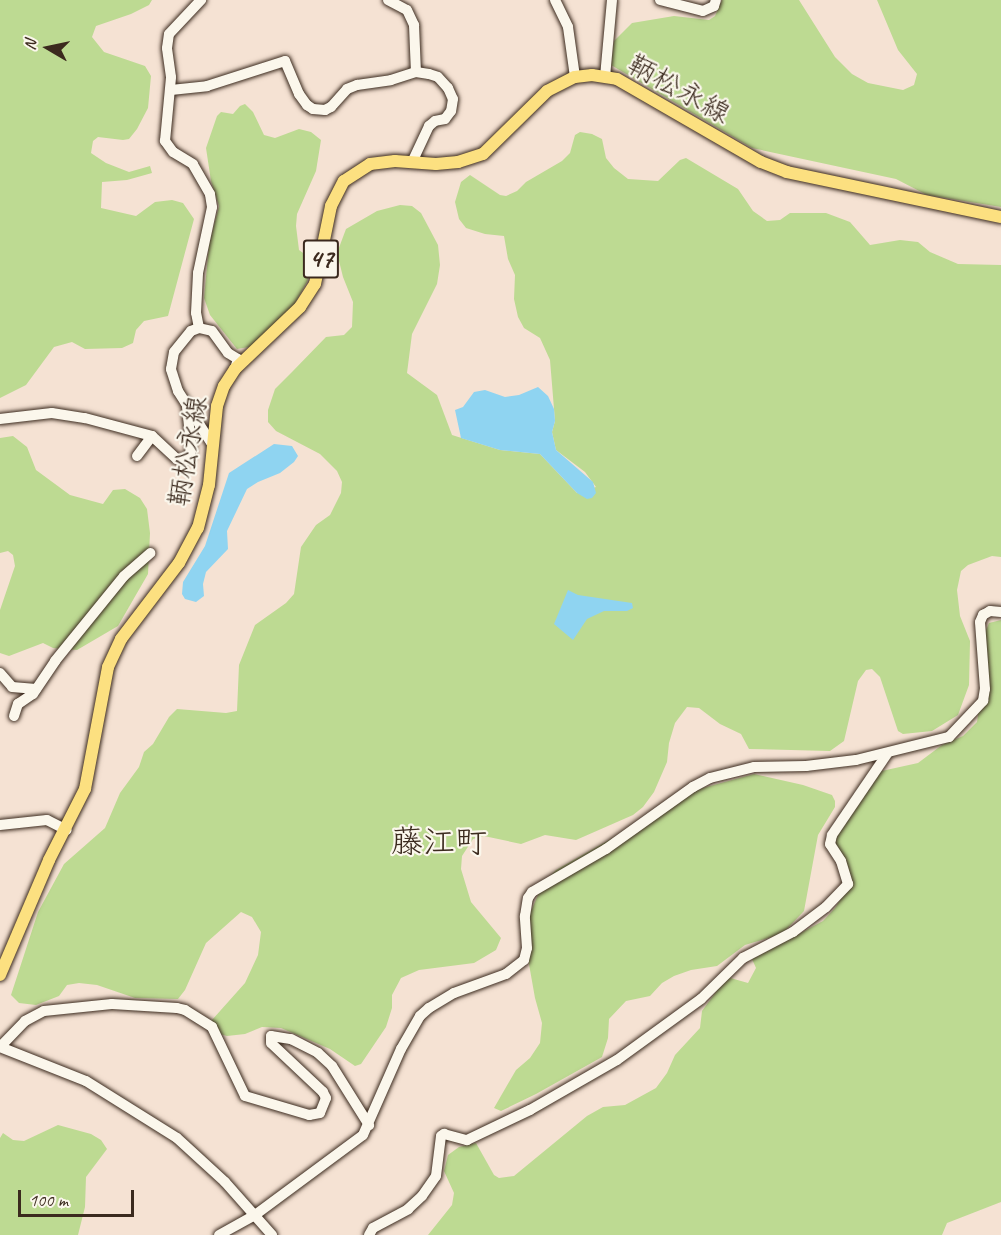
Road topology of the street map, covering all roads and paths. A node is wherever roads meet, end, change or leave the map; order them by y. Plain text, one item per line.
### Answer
1 (201, 0) edge
2 (388, 0) edge
3 (555, 0) edge
4 (612, 0) edge
5 (660, 0) edge
6 (716, 0) edge
7 (416, 72) junction
8 (575, 77) junction
9 (605, 77) junction
10 (171, 90) junction
11 (413, 161) junction
12 (1001, 217) edge
13 (199, 328) junction
14 (235, 369) junction
15 (186, 407) junction
16 (0, 419) edge
17 (152, 436) junction
18 (213, 444) junction
19 (137, 456) dead end
20 (150, 553) dead end
21 (1001, 612) edge
22 (0, 673) edge
23 (36, 689) junction
24 (15, 716) dead end
25 (887, 754) junction
26 (0, 825) edge
27 (67, 830) junction
28 (0, 975) edge
29 (0, 1047) edge
30 (369, 1125) junction
31 (255, 1215) junction
32 (219, 1235) edge
33 (272, 1235) edge
34 (369, 1235) edge

1 - 10 street
2 - 7 street
3 - 8 street
4 - 9 street
5 - 6 street
7 - 10 street
7 - 11 street
8 - 9 main road, 鞆松永線 / 47
8 - 11 main road, 鞆松永線 / 47
9 - 12 main road, 鞆松永線 / 47
10 - 13 street
11 - 14 main road, 鞆松永線 / 47
13 - 14 street
13 - 15 street
14 - 18 main road, 鞆松永線 / 47
15 - 17 street
15 - 18 street
16 - 17 street
17 - 19 street
18 - 27 main road, 鞆松永線 / 47
20 - 23 street
21 - 25 street
22 - 23 street
23 - 24 street
25 - 30 street
25 - 34 street
26 - 27 street
27 - 28 main road, 鞆松永線 / 47
29 - 30 street
29 - 31 street
30 - 31 street
31 - 32 street
31 - 33 street

